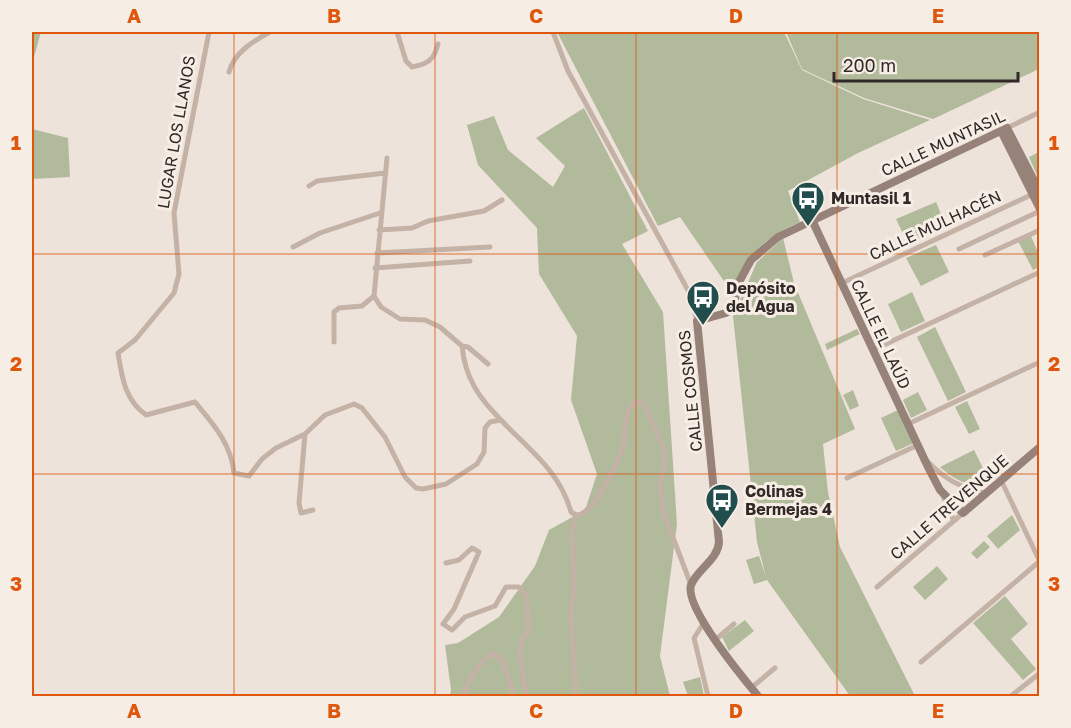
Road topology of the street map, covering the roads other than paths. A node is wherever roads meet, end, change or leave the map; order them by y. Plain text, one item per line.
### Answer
1 (209, 32) edge
2 (270, 32) edge
3 (397, 32) edge
4 (553, 32) edge
5 (438, 44) dead end
6 (229, 72) dead end
7 (1040, 112) edge
8 (1004, 129) junction
9 (387, 158) dead end
10 (385, 173) junction
11 (309, 186) dead end
12 (1038, 192) edge
13 (502, 200) dead end
14 (1040, 210) edge
15 (380, 213) junction
16 (812, 220) junction
17 (1040, 230) edge
18 (379, 231) junction
19 (293, 247) dead end
20 (490, 247) dead end
21 (959, 249) dead end
22 (376, 253) junction
23 (985, 255) dead end
24 (470, 261) dead end
25 (375, 268) junction
26 (1040, 272) edge
27 (842, 283) junction
28 (374, 296) junction
29 (697, 321) junction
30 (334, 342) dead end
31 (462, 346) junction
32 (873, 350) junction
33 (1040, 362) edge
34 (488, 364) dead end
35 (501, 420) junction
36 (908, 424) junction
37 (304, 434) junction
38 (918, 444) junction
39 (1040, 447) edge
40 (925, 460) junction
41 (847, 478) dead end
42 (1001, 480) junction
43 (940, 489) junction
44 (986, 493) junction
45 (313, 510) dead end
46 (963, 513) junction
47 (576, 515) junction
48 (954, 521) junction
49 (1039, 561) edge
50 (446, 563) dead end
51 (691, 585) junction
52 (877, 587) dead end
53 (703, 624) junction
54 (734, 624) dead end
55 (715, 640) junction
56 (921, 662) dead end
57 (775, 668) dead end
58 (1040, 673) edge
59 (751, 688) junction
60 (463, 696) edge
61 (514, 696) edge
62 (526, 696) edge
63 (576, 696) edge
64 (708, 696) edge
65 (758, 696) edge
66 (1011, 696) edge

1 - 37 street, LUGAR LOS LLANOS
2 - 6 street
3 - 5 street
4 - 29 street, CALLE COSMOS
7 - 8 street, CALLE MUNTASIL
8 - 12 street
8 - 16 street, CALLE MUNTASIL
9 - 10 street
10 - 11 street
10 - 15 street
12 - 14 street
12 - 27 street, CALLE MULHACÉN
13 - 18 street
14 - 21 street
15 - 18 street
15 - 19 street
16 - 27 street, CALLE EL LAÚD
16 - 29 street, CALLE MUNTASIL
17 - 23 street
18 - 22 street
20 - 22 street
22 - 25 street
24 - 25 street
25 - 28 street
26 - 32 street
27 - 32 street, CALLE EL LAÚD
28 - 30 street
28 - 31 street
29 - 51 street, CALLE COSMOS
31 - 34 street
31 - 35 street
32 - 36 street, CALLE EL LAÚD
33 - 36 street
35 - 37 street, LUGAR LOS LLANOS
35 - 47 street
36 - 38 street, CALLE EL LAÚD
37 - 45 street
38 - 40 street, CALLE EL LAÚD
38 - 41 street
39 - 42 street, CALLE TREVENQUE
40 - 43 street, CALLE EL LAÚD
40 - 44 street, CALLE EL LAÚD
42 - 44 street, CALLE TREVENQUE
42 - 49 street
43 - 46 street, CALLE EL LAÚD
43 - 48 street, CALLE EL LAÚD
44 - 46 street, CALLE TREVENQUE
46 - 48 street, CALLE TREVENQUE
47 - 51 street
47 - 63 street
48 - 52 street, CALLE TREVENQUE
49 - 56 street
50 - 62 street
51 - 53 street
53 - 55 street
53 - 64 street
54 - 55 street
55 - 59 street
57 - 59 street
58 - 66 street
59 - 65 street
60 - 61 street

